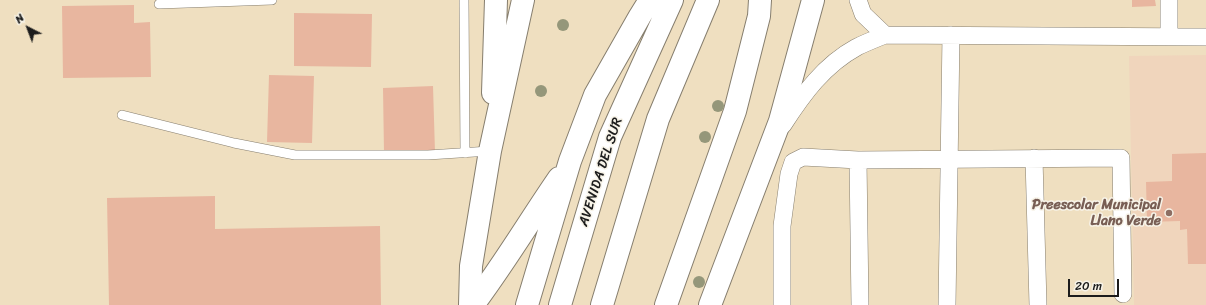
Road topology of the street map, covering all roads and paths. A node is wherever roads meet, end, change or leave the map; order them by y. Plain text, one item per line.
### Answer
1 (272, 0) edge
2 (464, 0) edge
3 (496, 0) edge
4 (523, 0) edge
5 (650, 0) edge
6 (672, 0) edge
7 (708, 0) edge
8 (760, 0) edge
9 (813, 0) edge
10 (858, 0) edge
11 (1169, 0) edge
12 (158, 4) dead end
13 (885, 35) junction
14 (951, 35) junction
15 (1169, 37) junction
16 (1206, 37) edge
17 (122, 115) dead end
18 (770, 145) junction
19 (490, 151) junction
20 (465, 153) junction
21 (950, 158) junction
22 (1034, 158) junction
23 (858, 160) junction
24 (570, 161) junction
25 (1124, 294) dead end
26 (470, 305) edge
27 (473, 305) edge
28 (527, 305) edge
29 (560, 305) edge
30 (602, 305) edge
31 (666, 305) edge
32 (710, 305) edge
33 (782, 305) edge
34 (860, 305) edge
35 (947, 305) edge
36 (1038, 305) edge

1 - 12 lane
2 - 20 lane
3 - 19 main road
4 - 19 main road
5 - 24 main road
6 - 29 main road, AVENIDA DEL SUR
7 - 30 main road
8 - 31 main road
9 - 18 main road
10 - 13 street
11 - 15 street
13 - 14 street
13 - 18 street
14 - 15 street
14 - 21 street
15 - 16 street
17 - 20 lane
18 - 32 main road
19 - 20 lane
19 - 26 main road
21 - 22 street
21 - 23 street
21 - 35 street
22 - 25 street
22 - 36 street
23 - 33 street
23 - 34 street
24 - 27 main road
24 - 28 main road

